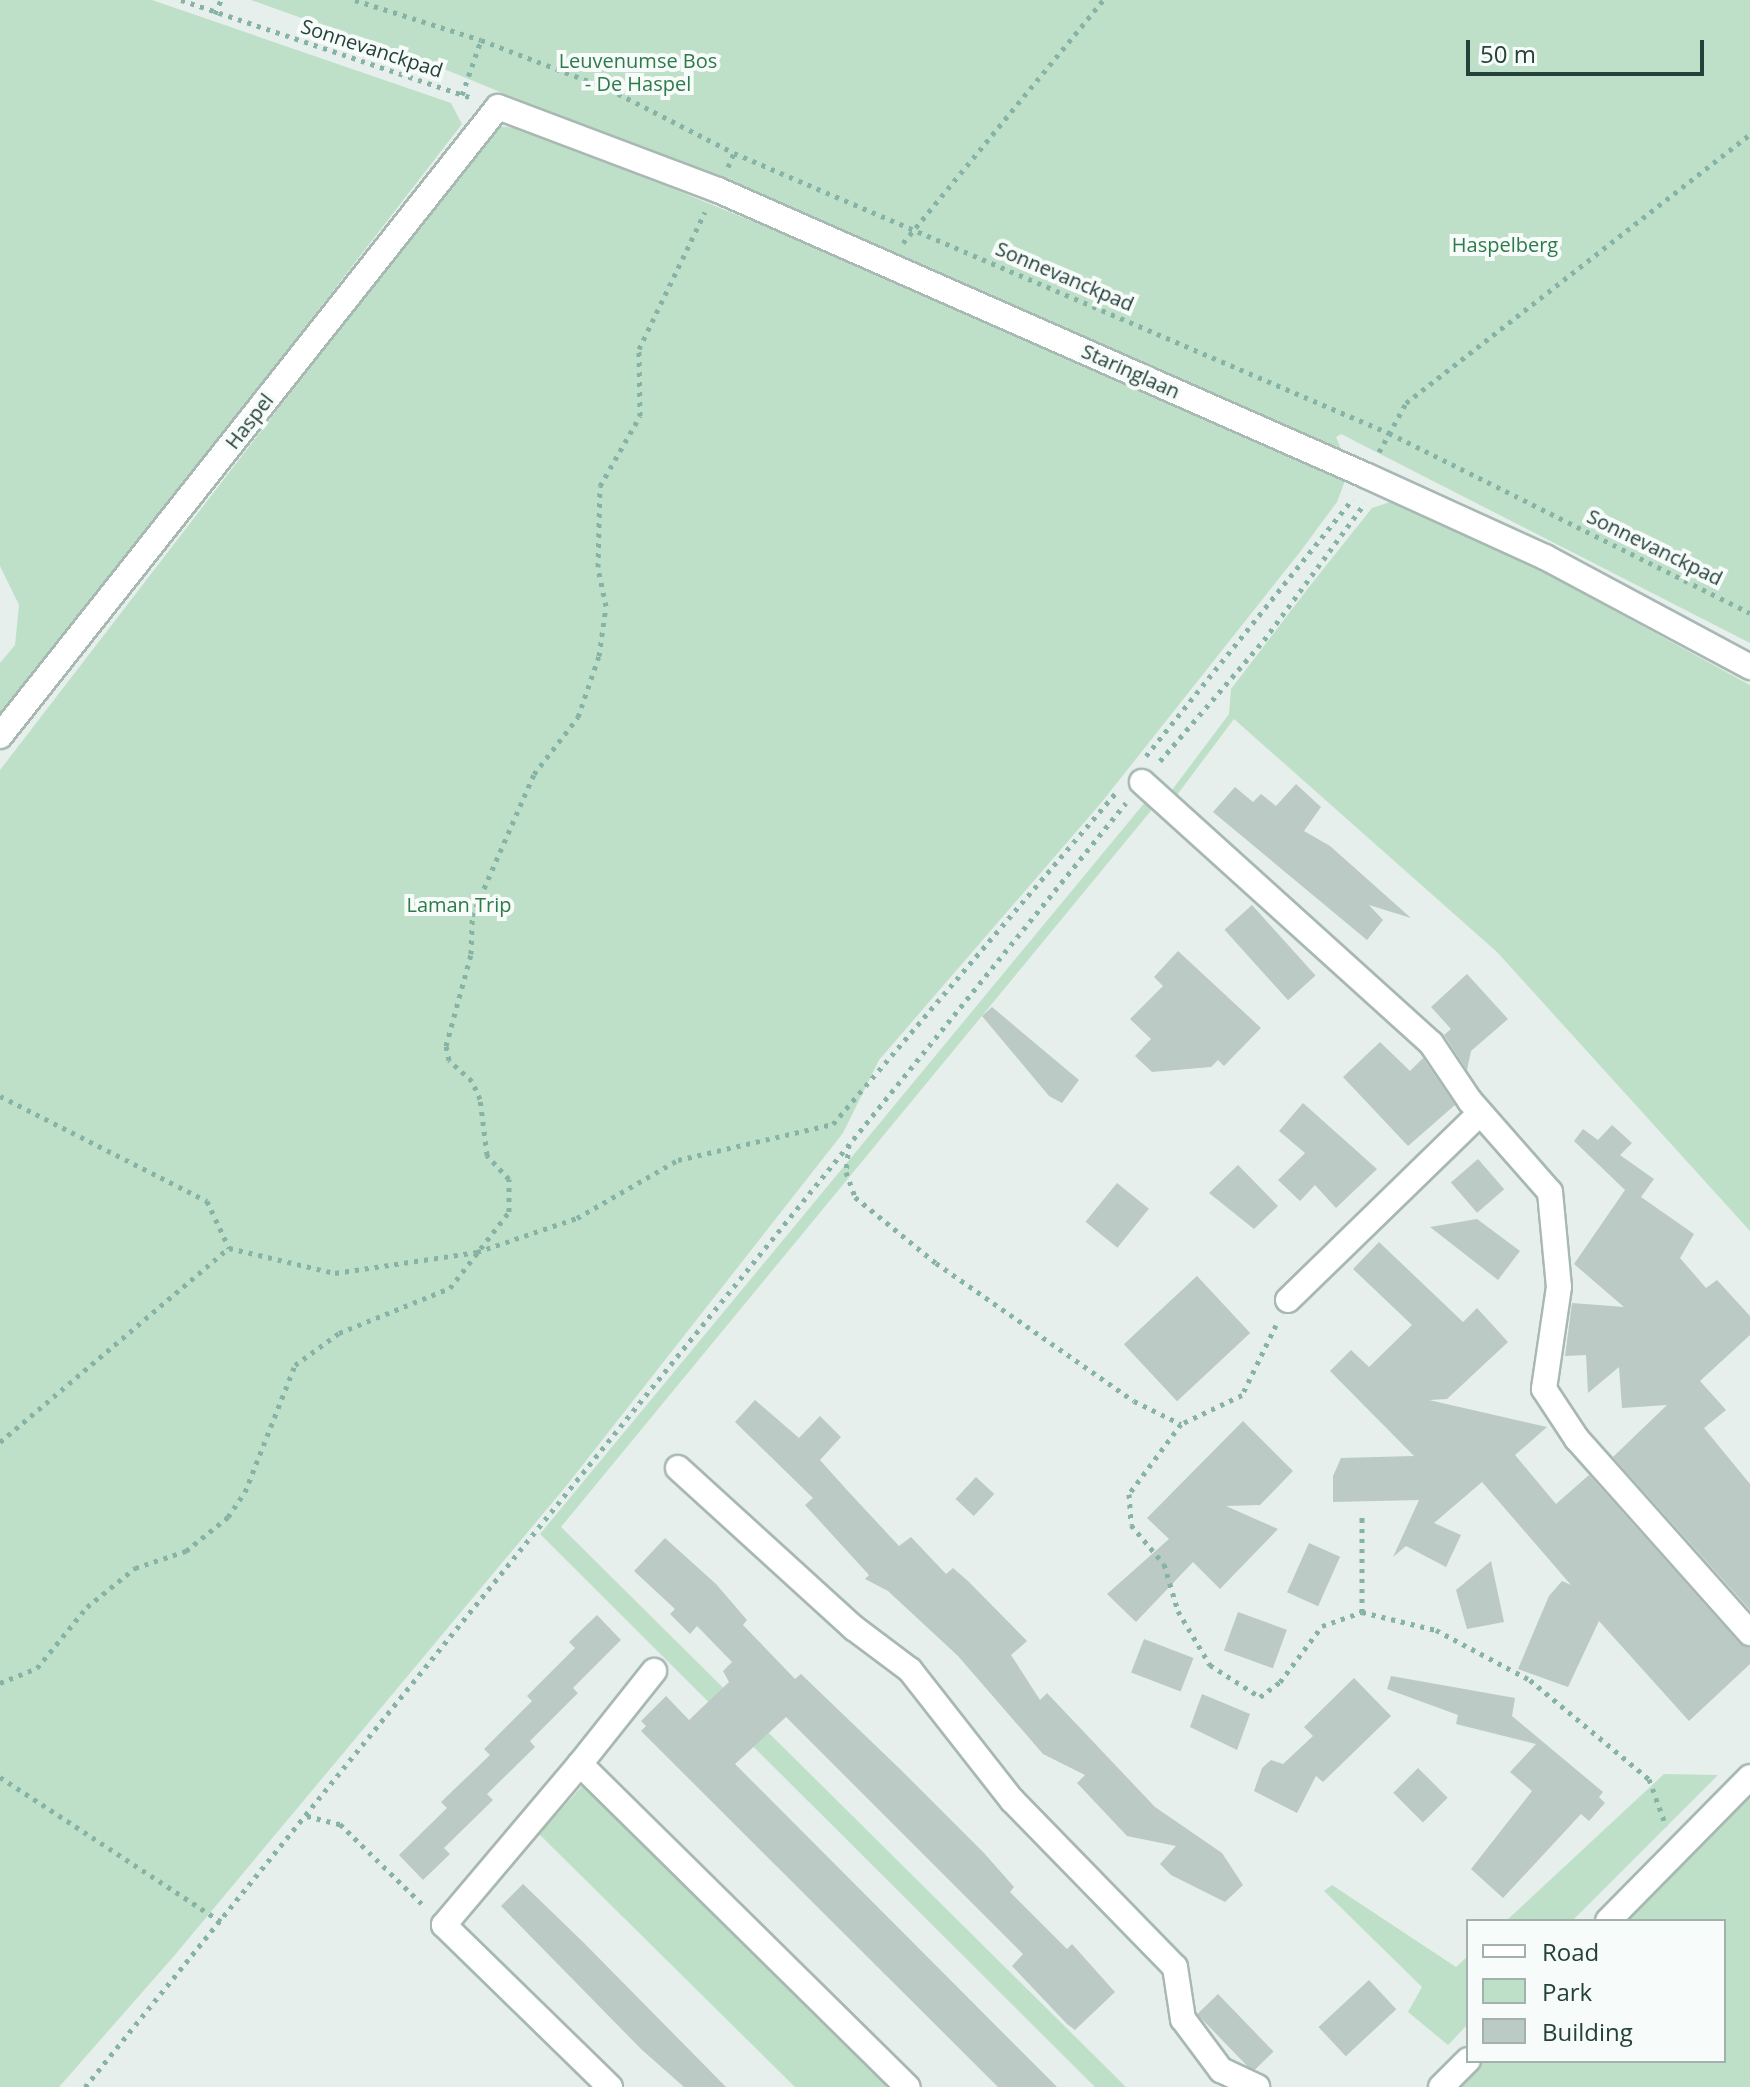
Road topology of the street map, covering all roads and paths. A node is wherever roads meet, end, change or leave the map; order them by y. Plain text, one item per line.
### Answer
1 (181, 0) edge
2 (221, 0) edge
3 (355, 0) edge
4 (1103, 0) edge
5 (215, 14) junction
6 (481, 40) junction
7 (498, 107) joint
8 (1750, 134) edge
9 (734, 153) junction
10 (718, 190) junction
11 (912, 227) junction
12 (1389, 433) junction
13 (1374, 480) junction
14 (1750, 613) edge
15 (1750, 667) edge
16 (0, 736) edge
17 (1133, 779) junction
18 (0, 1096) edge
19 (1480, 1113) junction
20 (850, 1143) junction
21 (229, 1248) junction
22 (477, 1252) junction
23 (1288, 1300) joint
24 (1181, 1424) junction
25 (0, 1442) edge
26 (678, 1468) dead end
27 (1362, 1516) dead end
28 (1362, 1612) junction
29 (1750, 1633) edge
30 (654, 1671) dead end
31 (0, 1683) edge
32 (580, 1764) junction
33 (0, 1777) edge
34 (1750, 1777) edge
35 (307, 1816) junction
36 (1676, 1853) junction
37 (1610, 1919) edge
38 (222, 1922) junction
39 (444, 1925) junction
40 (1466, 2062) edge
41 (85, 2087) edge
42 (610, 2087) edge
43 (907, 2087) edge
44 (1257, 2087) edge
45 (1441, 2087) edge

1 - 5 path, Sonnevanckpad
2 - 5 path
3 - 6 path, Sonnevanckpad
4 - 11 path
5 - 6 path, Sonnevanckpad
6 - 9 path, Sonnevanckpad
7 - 10 street, Staringlaan
7 - 16 street, Haspel
8 - 12 path
9 - 10 path
9 - 11 path, Sonnevanckpad
10 - 13 street, Staringlaan
10 - 22 path
11 - 12 path, Sonnevanckpad
12 - 14 path, Sonnevanckpad
13 - 15 street, Staringlaan
13 - 17 path
13 - 17 path
17 - 19 street
17 - 20 path
17 - 22 path
18 - 21 path
19 - 23 street
19 - 29 street
20 - 24 path
20 - 35 path
21 - 22 path
21 - 25 path
22 - 31 path
23 - 24 path
24 - 28 path
26 - 44 street
27 - 28 path
28 - 36 path
30 - 32 street
32 - 39 street
32 - 43 street
33 - 38 path
34 - 36 street
35 - 38 path
35 - 39 path
36 - 37 street
38 - 41 path
39 - 42 street
40 - 45 street

